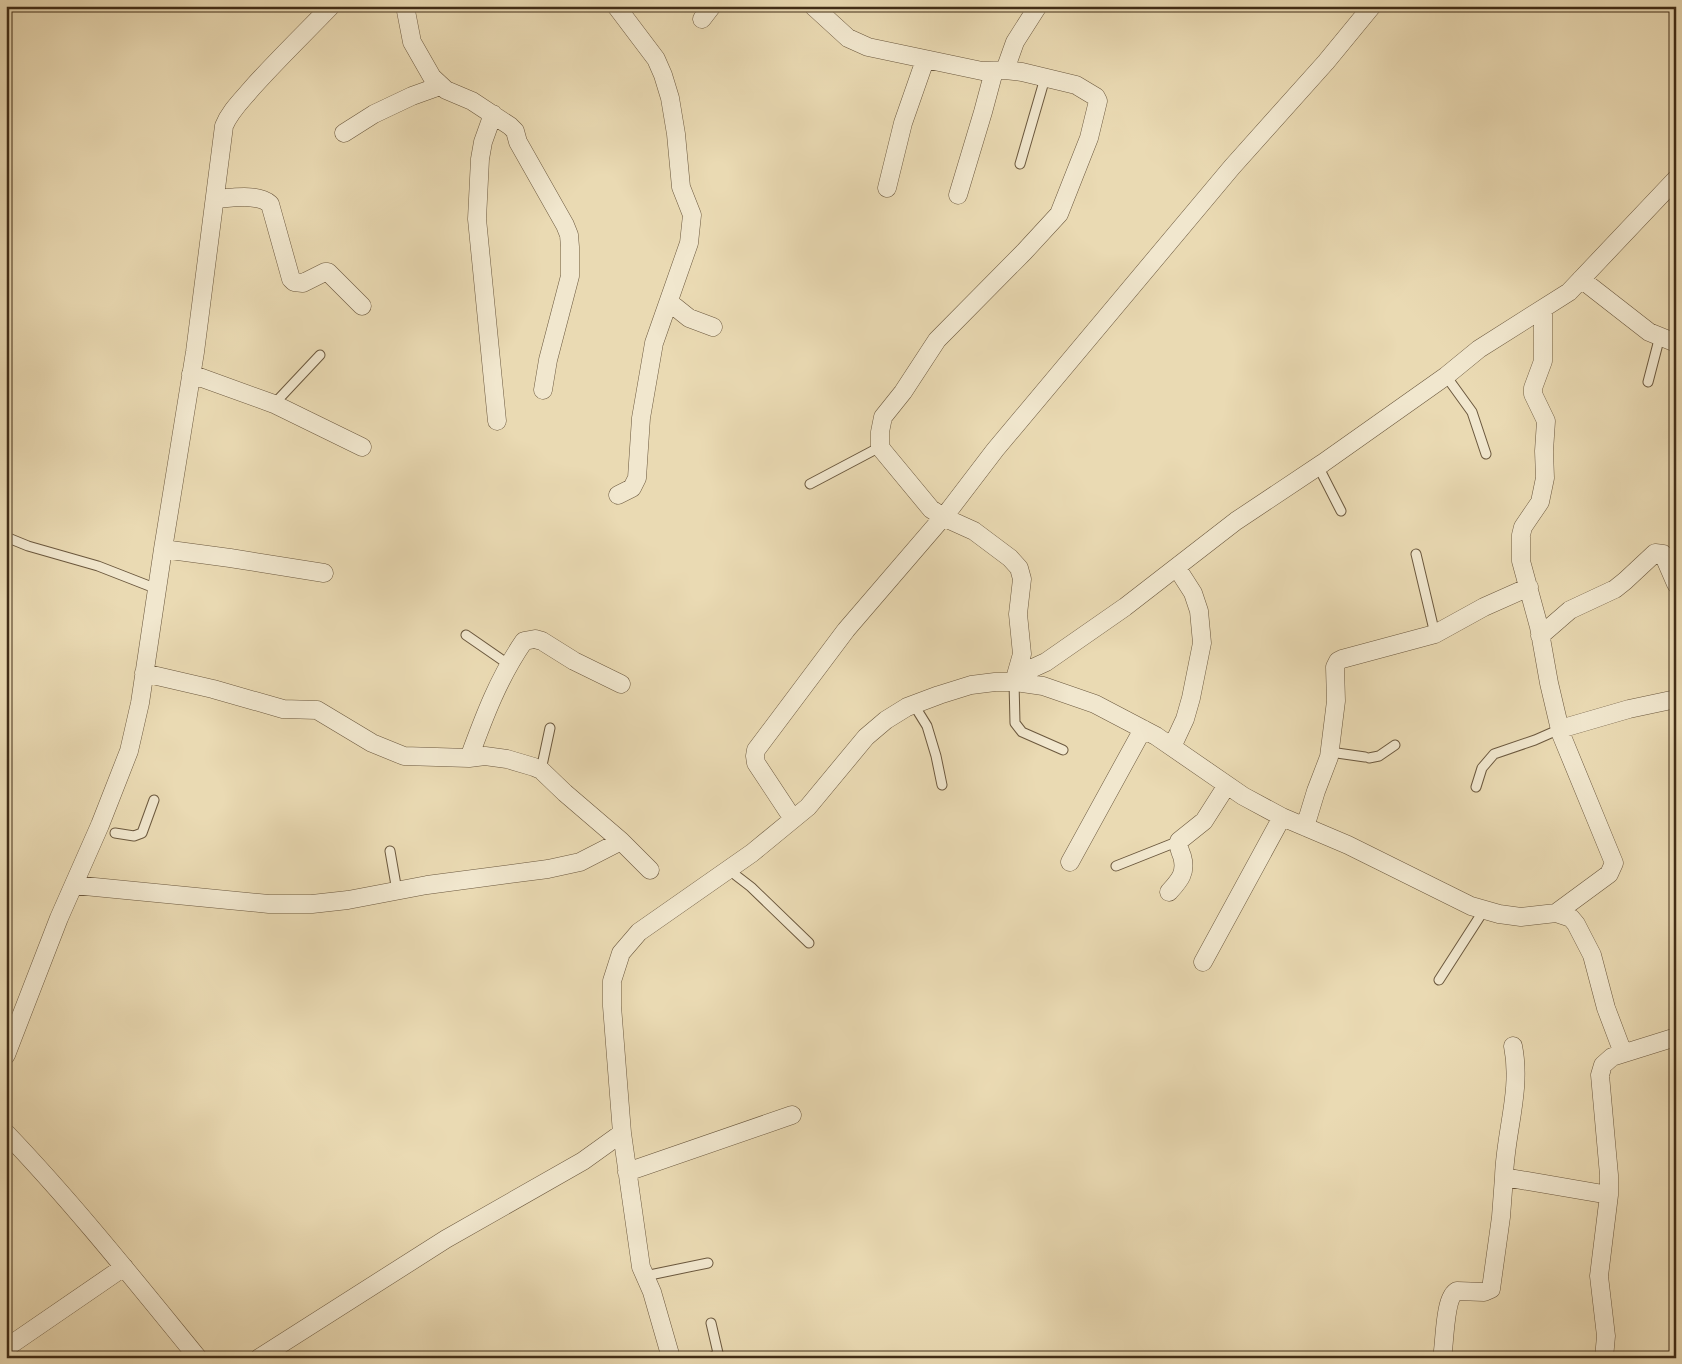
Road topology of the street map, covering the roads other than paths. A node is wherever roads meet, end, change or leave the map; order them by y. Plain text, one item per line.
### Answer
1 (331, 6) edge
2 (405, 6) edge
3 (616, 6) edge
4 (813, 6) edge
5 (1038, 6) edge
6 (1372, 6) edge
7 (925, 60) junction
8 (999, 70) junction
9 (1045, 78) junction
10 (440, 86) junction
11 (493, 114) junction
12 (344, 133) dead end
13 (1020, 164) dead end
14 (1676, 179) edge
15 (887, 188) dead end
16 (958, 195) dead end
17 (215, 199) junction
18 (1581, 279) junction
19 (669, 302) junction
20 (362, 306) dead end
21 (1543, 310) junction
22 (713, 327) dead end
23 (1668, 339) edge
24 (320, 355) dead end
25 (191, 374) junction
26 (1446, 376) junction
27 (1648, 382) dead end
28 (543, 390) dead end
29 (274, 404) junction
30 (497, 421) dead end
31 (362, 447) dead end
32 (880, 447) junction
33 (1486, 454) dead end
34 (1318, 466) junction
35 (810, 484) dead end
36 (618, 495) dead end
37 (1341, 511) dead end
38 (943, 517) junction
39 (6, 537) edge
40 (163, 549) junction
41 (1416, 554) dead end
42 (1177, 568) junction
43 (324, 573) dead end
44 (1676, 584) edge
45 (1529, 587) junction
46 (157, 589) junction
47 (466, 634) dead end
48 (1435, 634) junction
49 (1540, 636) junction
50 (508, 664) junction
51 (144, 673) junction
52 (1016, 675) junction
53 (622, 684) dead end
54 (1676, 699) edge
55 (914, 705) junction
56 (550, 728) dead end
57 (1143, 728) junction
58 (1560, 729) junction
59 (1395, 745) dead end
60 (1172, 747) junction
61 (1063, 750) dead end
62 (1330, 752) junction
63 (469, 758) junction
64 (541, 770) junction
65 (942, 785) dead end
66 (1227, 785) junction
67 (1476, 787) dead end
68 (154, 800) dead end
69 (1282, 817) junction
70 (793, 819) junction
71 (1305, 827) junction
72 (107, 831) junction
73 (1179, 841) junction
74 (621, 842) junction
75 (390, 851) dead end
76 (1070, 862) dead end
77 (1116, 866) dead end
78 (650, 870) dead end
79 (729, 870) junction
80 (74, 885) junction
81 (397, 891) junction
82 (1169, 892) dead end
83 (1484, 910) junction
84 (1556, 913) junction
85 (810, 944) dead end
86 (1203, 962) dead end
87 (1439, 980) dead end
88 (1676, 1037) edge
89 (1513, 1046) dead end
90 (1623, 1053) junction
91 (6, 1055) edge
92 (792, 1115) dead end
93 (6, 1133) edge
94 (622, 1133) junction
95 (627, 1172) junction
96 (1504, 1177) junction
97 (1609, 1195) junction
98 (708, 1263) dead end
99 (124, 1267) junction
100 (645, 1276) junction
101 (711, 1323) dead end
102 (6, 1348) edge
103 (198, 1358) edge
104 (259, 1358) edge
105 (671, 1358) edge
106 (710, 1358) edge
107 (1442, 1358) edge
108 (1604, 1358) edge

1 - 17 street
2 - 10 street
3 - 19 street
4 - 7 street
5 - 8 street
6 - 38 street
7 - 8 street
7 - 15 street
8 - 9 street
8 - 16 street
9 - 13 lane
9 - 32 street
10 - 11 street
10 - 12 street
11 - 28 street
11 - 30 street
14 - 18 street
17 - 20 street
17 - 25 street
18 - 21 street
18 - 23 street
19 - 22 street
19 - 36 street
21 - 26 street
21 - 45 street
23 - 27 lane
24 - 29 lane
25 - 29 street
25 - 40 street
26 - 33 lane
26 - 34 street
29 - 31 street
32 - 35 lane
32 - 38 street
34 - 37 lane
34 - 42 street
38 - 52 street
38 - 70 street
39 - 46 lane
40 - 43 street
40 - 46 street
41 - 48 lane
42 - 52 street
42 - 60 street
44 - 49 street
45 - 48 street
45 - 49 street
46 - 51 street
47 - 50 lane
48 - 62 street
49 - 58 street
50 - 53 street
50 - 63 street
51 - 63 street
51 - 72 street
52 - 55 street
52 - 57 street
52 - 61 lane
54 - 58 street
55 - 65 lane
55 - 70 street
56 - 64 lane
57 - 60 street
57 - 76 street
58 - 67 lane
58 - 84 street
59 - 62 lane
60 - 66 street
62 - 71 street
63 - 64 street
64 - 74 street
66 - 69 street
66 - 73 street
68 - 72 lane
69 - 71 street
69 - 86 street
70 - 79 street
71 - 83 street
72 - 80 street
73 - 77 lane
73 - 82 street
74 - 78 street
74 - 81 street
75 - 81 lane
79 - 85 lane
79 - 94 street
80 - 81 street
80 - 91 street
83 - 84 street
83 - 87 lane
84 - 90 street
88 - 90 street
89 - 96 street
90 - 97 street
92 - 95 street
93 - 99 street
94 - 95 street
94 - 104 street
95 - 100 street
96 - 97 street
96 - 107 street
97 - 108 street
98 - 100 lane
99 - 102 street
99 - 103 street
100 - 105 street
101 - 106 lane

